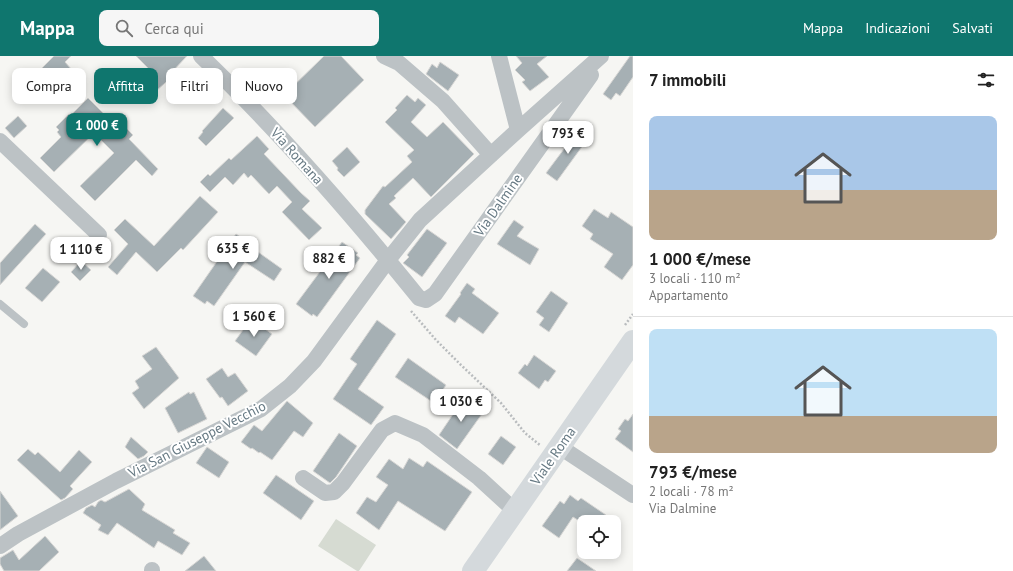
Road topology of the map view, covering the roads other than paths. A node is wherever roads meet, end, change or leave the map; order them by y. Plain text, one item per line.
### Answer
1 (201, 56) edge
2 (384, 56) edge
3 (499, 56) edge
4 (599, 58) edge
5 (518, 130) junction
6 (0, 142) edge
7 (491, 155) junction
8 (100, 235) dead end
9 (388, 260) junction
10 (0, 304) edge
11 (24, 324) dead end
12 (633, 341) edge
13 (550, 446) junction
14 (303, 478) dead end
15 (633, 495) edge
16 (515, 511) junction
17 (0, 546) edge
18 (474, 571) edge

1 - 9 street, Via Romana
2 - 7 street
3 - 5 street
4 - 5 street, Via San Giuseppe Vecchio
4 - 9 street, Via Dalmine
5 - 7 street, Via San Giuseppe Vecchio
6 - 8 street
7 - 9 street, Via San Giuseppe Vecchio
9 - 17 street, Via San Giuseppe Vecchio
10 - 11 lane
12 - 13 main road, Viale Roma
13 - 15 street
13 - 16 main road, Viale Roma
14 - 16 street
16 - 18 main road, Viale Roma

